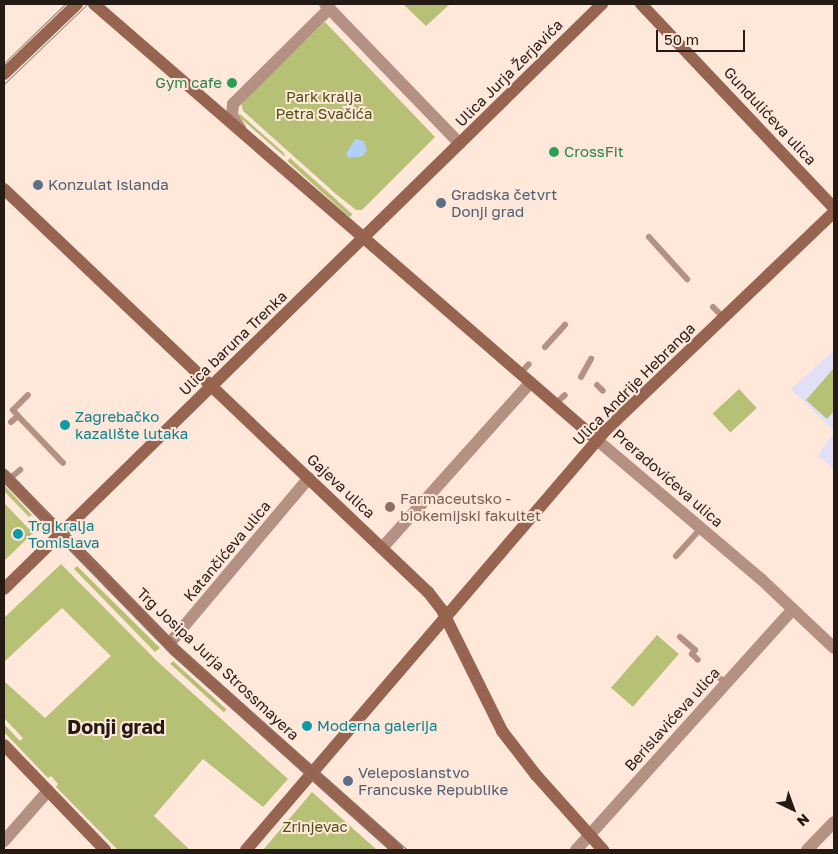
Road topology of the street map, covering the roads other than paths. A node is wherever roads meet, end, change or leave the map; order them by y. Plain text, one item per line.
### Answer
1 (77, 4) edge
2 (94, 4) edge
3 (602, 4) edge
4 (641, 4) edge
5 (328, 6) edge
6 (4, 74) edge
7 (208, 102) junction
8 (233, 104) junction
9 (240, 128) junction
10 (460, 144) junction
11 (4, 189) edge
12 (834, 208) edge
13 (834, 212) edge
14 (649, 237) dead end
15 (364, 238) junction
16 (687, 279) dead end
17 (713, 307) dead end
18 (724, 318) junction
19 (565, 325) dead end
20 (545, 347) dead end
21 (592, 360) dead end
22 (529, 364) dead end
23 (520, 374) junction
24 (581, 377) dead end
25 (530, 383) junction
26 (597, 385) dead end
27 (212, 386) junction
28 (603, 391) dead end
29 (28, 395) dead end
30 (565, 395) dead end
31 (615, 403) dead end
32 (555, 404) junction
33 (625, 412) junction
34 (18, 416) junction
35 (11, 422) dead end
36 (598, 440) junction
37 (47, 447) junction
38 (41, 452) dead end
39 (62, 463) dead end
40 (20, 470) dead end
41 (6, 477) edge
42 (309, 478) junction
43 (701, 528) junction
44 (61, 534) junction
45 (382, 548) junction
46 (676, 556) dead end
47 (4, 589) edge
48 (793, 609) junction
49 (446, 617) junction
50 (680, 637) dead end
51 (168, 644) junction
52 (834, 648) edge
53 (698, 660) dead end
54 (4, 745) edge
55 (312, 774) junction
56 (48, 791) junction
57 (834, 822) edge
58 (588, 836) junction
59 (4, 841) edge
60 (105, 850) edge
61 (246, 850) edge
62 (398, 850) edge
63 (576, 850) edge
64 (603, 850) edge
65 (807, 850) edge

1 - 6 street
2 - 7 street, Preradovićeva ulica
3 - 10 street, Ulica Jurja Žerjavića
4 - 12 street, Gundulićeva ulica
5 - 8 street
5 - 10 street
7 - 8 street
7 - 9 street, Preradovićeva ulica
8 - 9 street
9 - 15 street, Preradovićeva ulica
10 - 15 street, Ulica Jurja Žerjavića
11 - 27 street, Gajeva ulica
13 - 18 street, Ulica Andrije Hebranga
14 - 16 lane
15 - 23 street, Preradovićeva ulica
15 - 27 street, Ulica baruna Trenka
17 - 18 lane
18 - 33 street, Ulica Andrije Hebranga
19 - 20 lane
21 - 24 lane
22 - 23 lane
23 - 25 street, Preradovićeva ulica
25 - 32 street, Preradovićeva ulica
25 - 45 street
26 - 28 lane
27 - 42 street, Gajeva ulica
27 - 44 street, Ulica baruna Trenka
29 - 34 lane
30 - 32 lane
31 - 33 lane
32 - 36 street, Preradovićeva ulica
33 - 36 street, Ulica Andrije Hebranga
34 - 35 lane
34 - 37 lane
36 - 43 street, Preradovićeva ulica
36 - 49 street, Ulica Andrije Hebranga
37 - 38 lane
37 - 39 lane
40 - 41 lane
41 - 44 street
42 - 45 street, Gajeva ulica
42 - 51 street, Katančićeva ulica
43 - 46 lane
43 - 48 street, Preradovićeva ulica
44 - 47 street, Ulica baruna Trenka
44 - 51 street, Trg Josipa Jurja Strossmayera
45 - 49 street, Gajeva ulica
48 - 52 street, Preradovićeva ulica
48 - 58 street, Berislavićeva ulica
49 - 55 street, Ulica Andrije Hebranga
49 - 58 street, Gajeva ulica
50 - 53 lane
51 - 55 street, Trg Josipa Jurja Strossmayera
54 - 56 street
55 - 61 street, Ulica Andrije Hebranga
55 - 62 street, Trg Josipa Jurja Strossmayera
56 - 59 street
56 - 60 street
57 - 65 street
58 - 63 street, Berislavićeva ulica
58 - 64 street, Gajeva ulica

